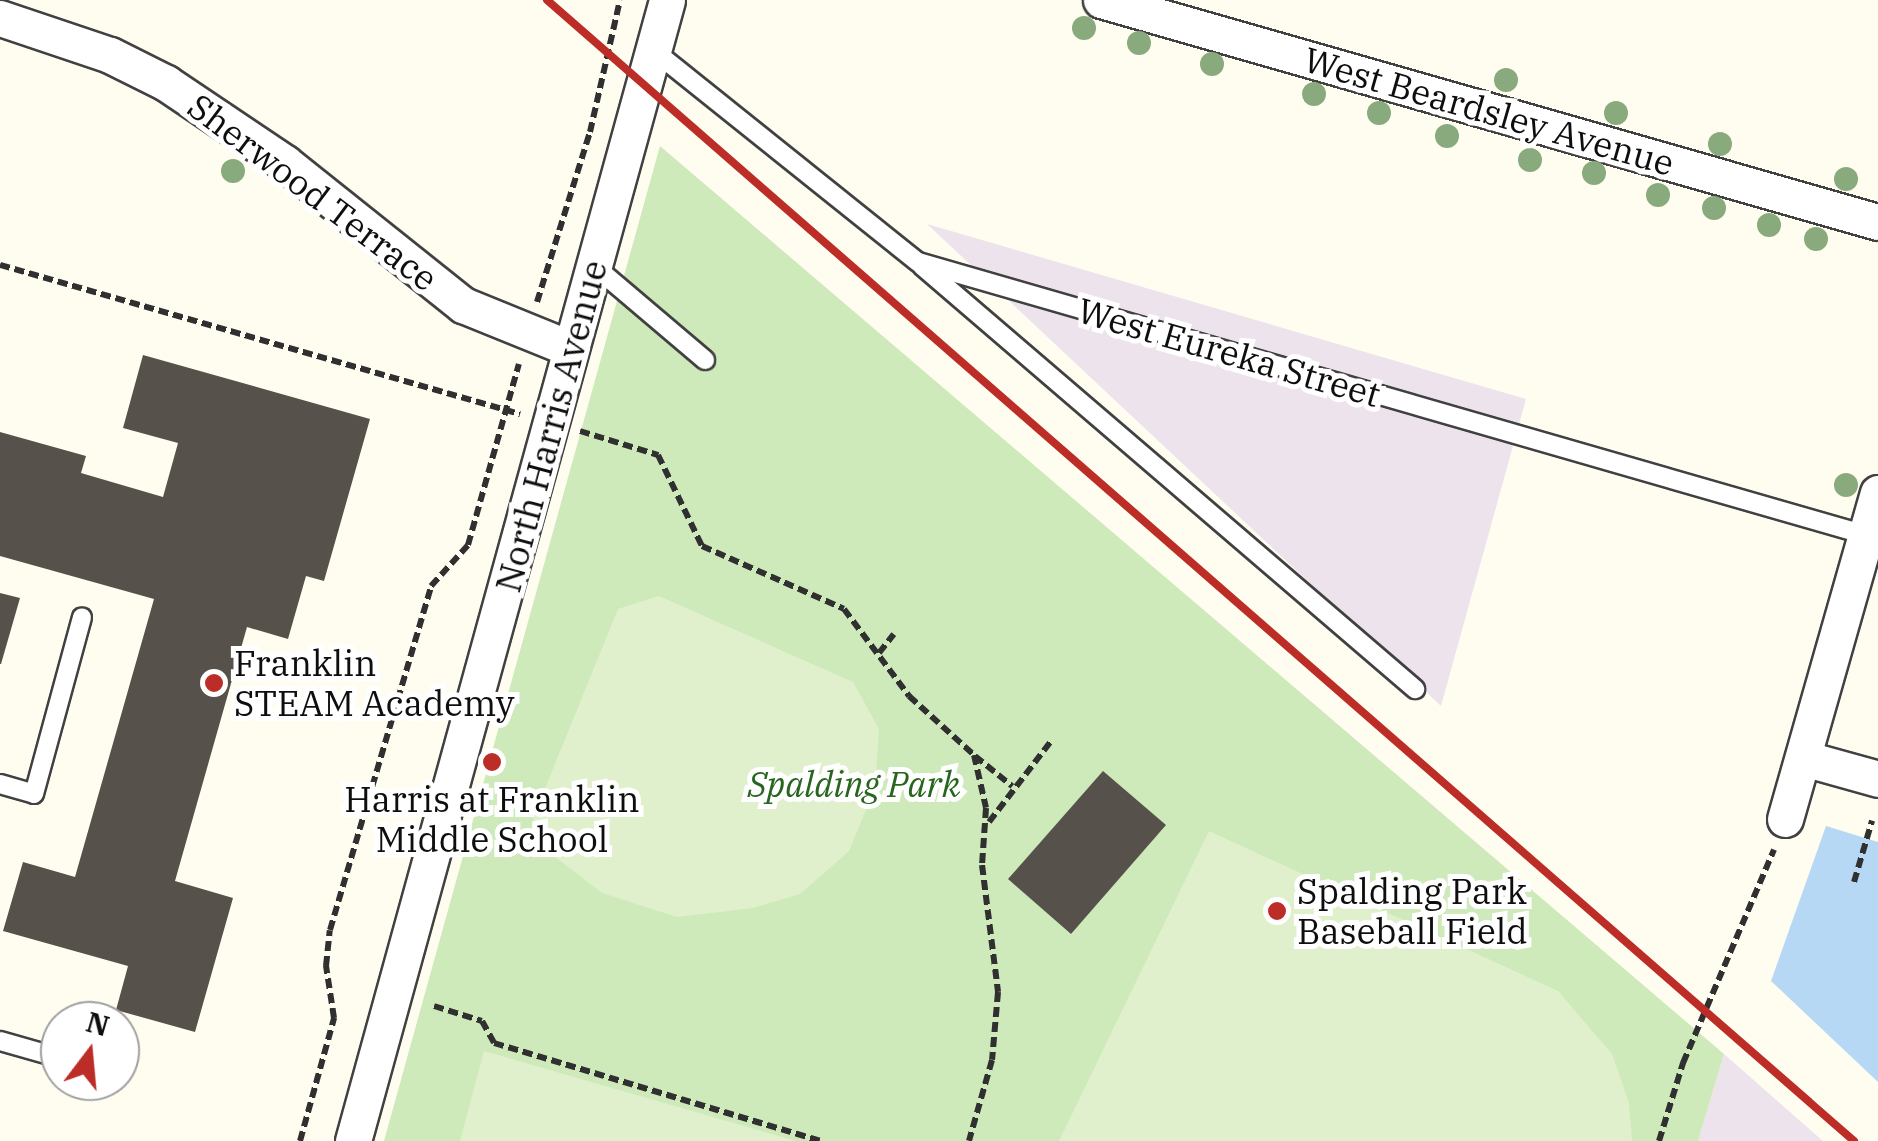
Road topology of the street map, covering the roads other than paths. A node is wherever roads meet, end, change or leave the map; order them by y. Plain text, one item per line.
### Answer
1 (667, 0) edge
2 (1101, 0) edge
3 (0, 18) edge
4 (653, 50) junction
5 (1878, 222) edge
6 (918, 262) junction
7 (593, 265) junction
8 (569, 348) junction
9 (705, 360) dead end
10 (1877, 498) edge
11 (1866, 535) junction
12 (82, 617) dead end
13 (1415, 689) dead end
14 (1802, 758) junction
15 (1878, 779) edge
16 (0, 784) edge
17 (1781, 832) road end
18 (0, 1041) edge
19 (40, 1052) edge
20 (353, 1141) edge

1 - 4 street, North Harris Avenue
2 - 5 street, West Beardsley Avenue
3 - 8 street, Sherwood Terrace
4 - 6 lane, West Eureka Street
4 - 7 street, North Harris Avenue
6 - 11 lane, West Eureka Street
6 - 13 lane
7 - 8 street, North Harris Avenue
7 - 9 lane
8 - 20 street, North Harris Avenue
10 - 11 street
11 - 14 street
12 - 16 lane
14 - 15 street
14 - 17 street
18 - 19 lane

